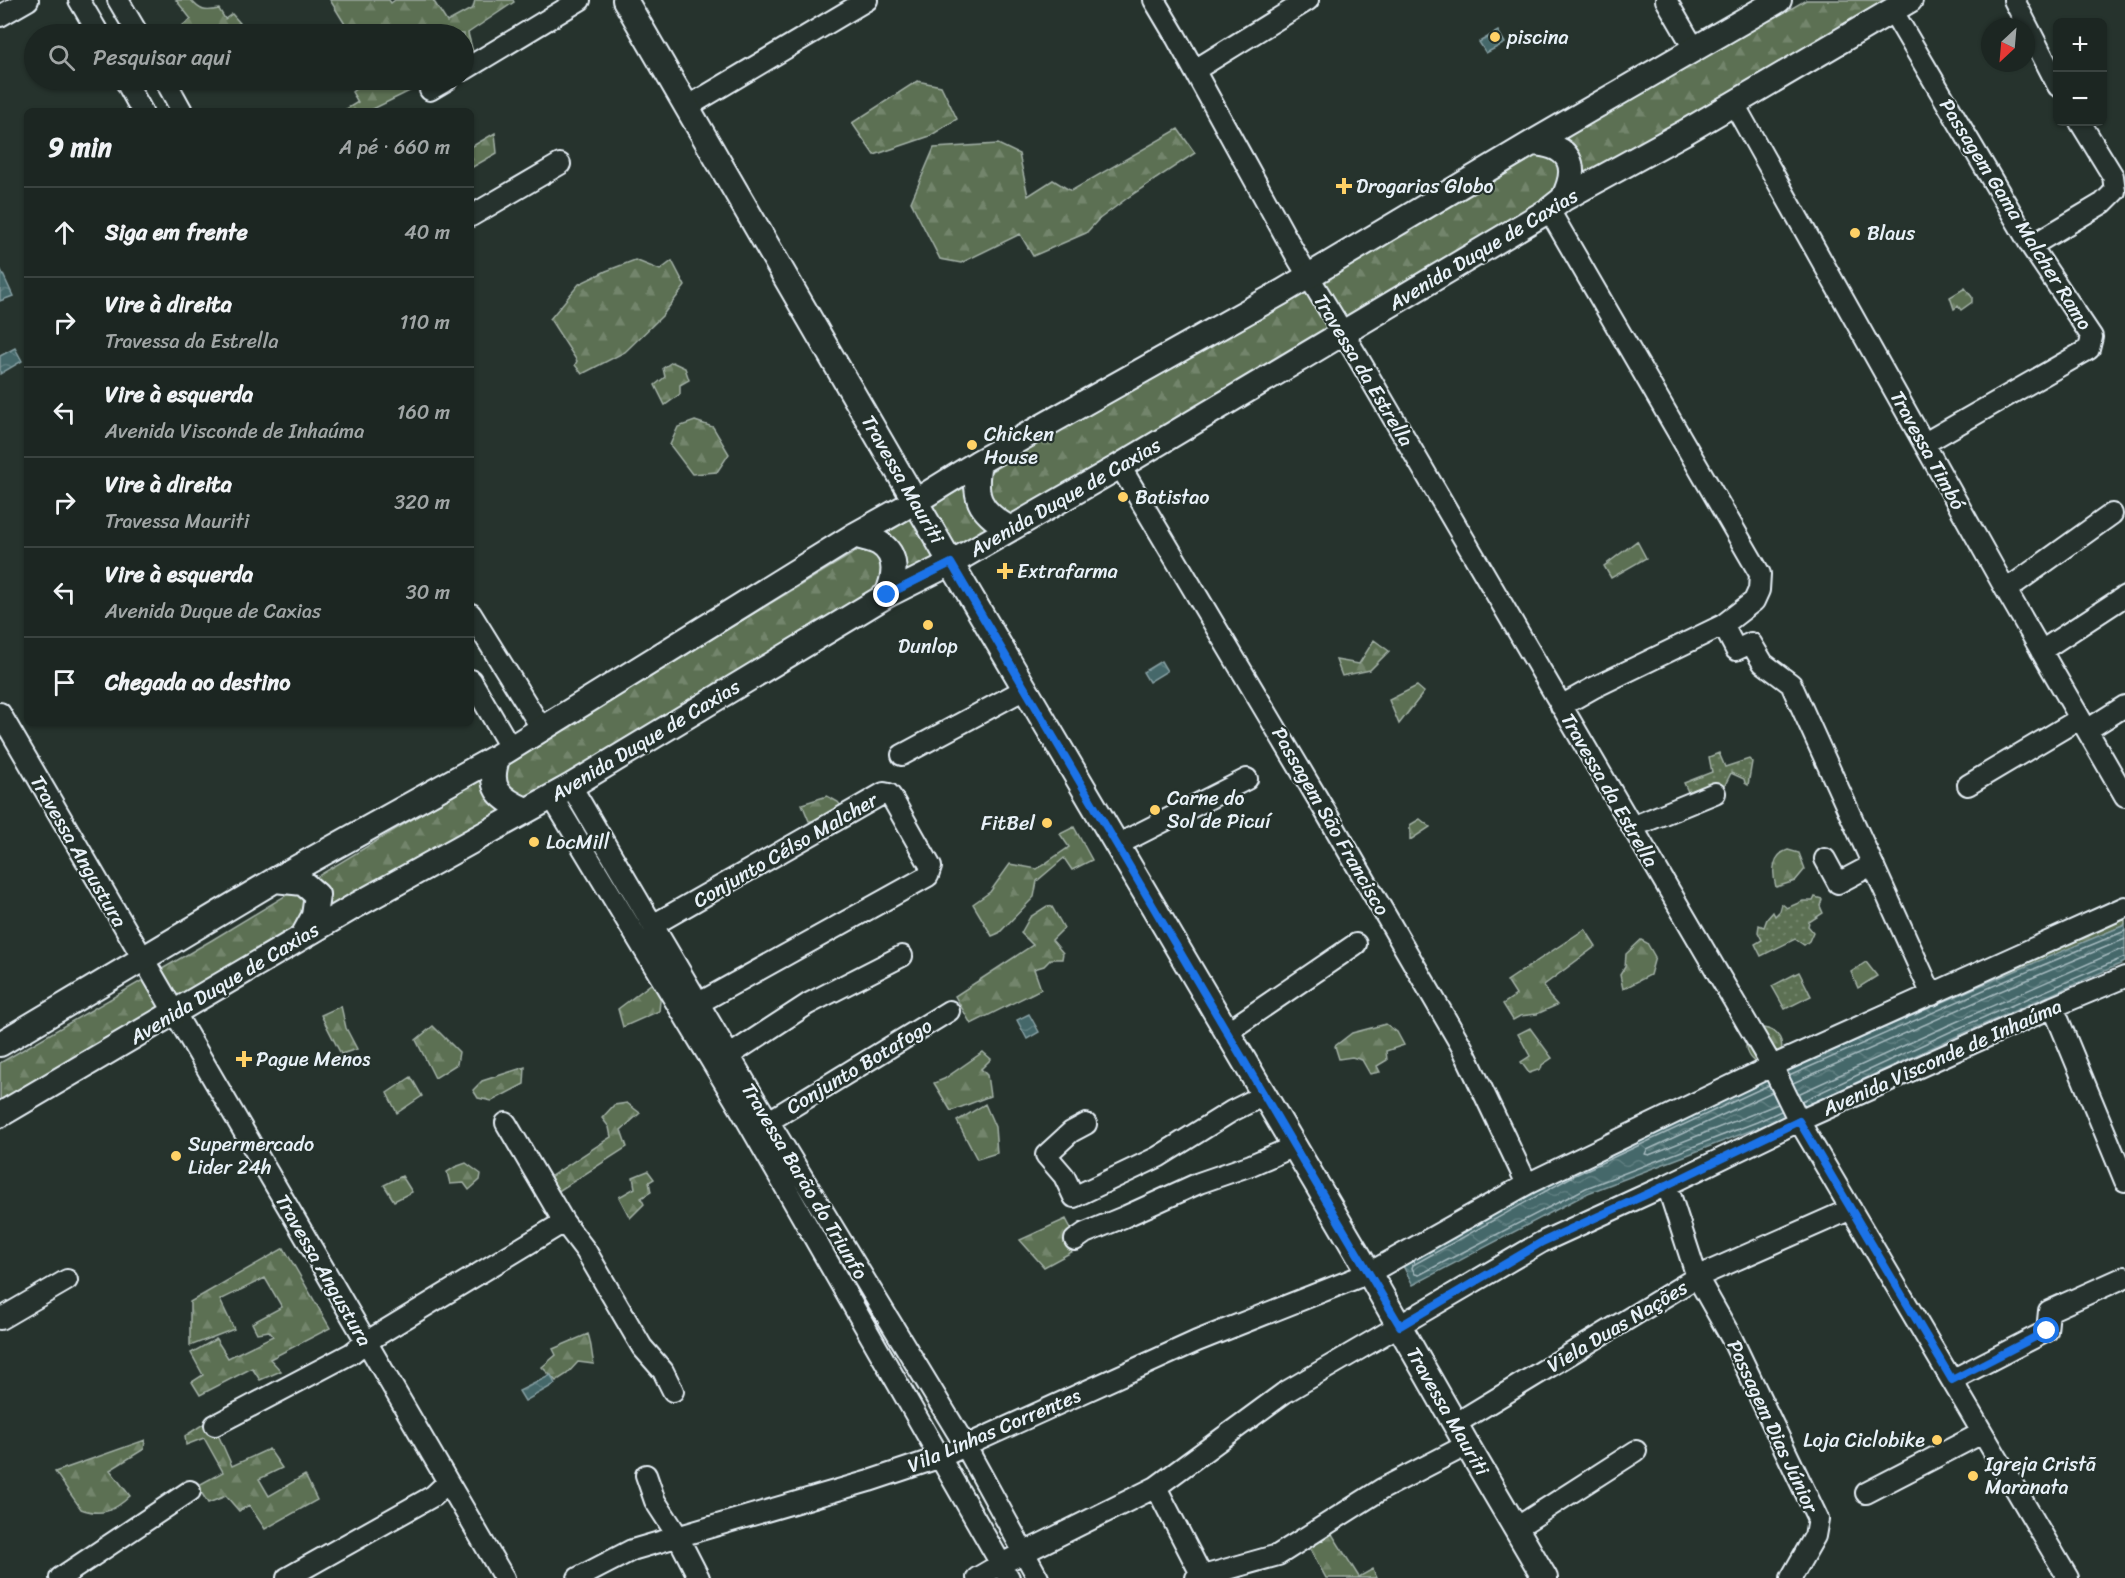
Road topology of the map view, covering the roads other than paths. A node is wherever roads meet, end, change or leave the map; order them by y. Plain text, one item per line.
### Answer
1 (28, 0) edge
2 (80, 0) edge
3 (118, 0) edge
4 (580, 0) edge
5 (625, 0) edge
6 (1154, 0) edge
7 (1308, 0) edge
8 (1666, 0) edge
9 (1779, 0) edge
10 (2014, 0) edge
11 (856, 3) edge
12 (1901, 5) edge
13 (0, 16) edge
14 (93, 24) edge
15 (132, 24) edge
16 (1695, 50) junction
17 (474, 64) edge
18 (1195, 70) junction
19 (2053, 76) edge
20 (134, 90) edge
21 (170, 90) edge
22 (1734, 104) junction
23 (687, 107) junction
24 (141, 108) edge
25 (180, 108) edge
26 (2082, 126) edge
27 (1532, 143) junction
28 (560, 164) dead end
29 (1556, 204) junction
30 (474, 214) edge
31 (2031, 246) junction
32 (1308, 277) junction
33 (1343, 333) junction
34 (1924, 442) junction
35 (979, 462) junction
36 (1120, 466) junction
37 (916, 501) junction
38 (2112, 514) dead end
39 (1010, 528) junction
40 (855, 535) junction
41 (951, 563) junction
42 (2006, 590) junction
43 (887, 595) junction
44 (2125, 596) edge
45 (474, 619) edge
46 (1723, 625) junction
47 (2041, 651) junction
48 (474, 686) edge
49 (1025, 689) junction
50 (1561, 706) junction
51 (2125, 706) edge
52 (0, 713) edge
53 (2083, 724) junction
54 (542, 729) junction
55 (505, 752) junction
56 (902, 755) dead end
57 (1247, 779) dead end
58 (1968, 785) dead end
59 (562, 791) junction
60 (1715, 793) dead end
61 (2125, 796) edge
62 (526, 810) junction
63 (1632, 827) junction
64 (1117, 845) junction
65 (1825, 859) dead end
66 (1872, 865) junction
67 (275, 880) junction
68 (2125, 907) edge
69 (657, 922) junction
70 (303, 936) junction
71 (1356, 944) dead end
72 (902, 956) dead end
73 (142, 960) junction
74 (2125, 977) edge
75 (1932, 995) junction
76 (704, 1000) junction
77 (2053, 1006) junction
78 (949, 1011) dead end
79 (174, 1014) junction
80 (1227, 1032) junction
81 (0, 1044) edge
82 (729, 1055) junction
83 (1772, 1066) junction
84 (1264, 1095) junction
85 (748, 1104) junction
86 (0, 1115) edge
87 (774, 1117) junction
88 (1799, 1119) junction
89 (506, 1123) dead end
90 (1086, 1124) dead end
91 (1295, 1146) junction
92 (2125, 1181) edge
93 (1527, 1184) junction
94 (1667, 1185) junction
95 (1851, 1209) junction
96 (564, 1222) junction
97 (1075, 1240) dead end
98 (1697, 1277) junction
99 (2125, 1277) edge
100 (1372, 1278) junction
101 (67, 1280) dead end
102 (1394, 1316) junction
103 (0, 1318) edge
104 (366, 1342) junction
105 (1952, 1380) junction
106 (673, 1391) dead end
107 (215, 1425) dead end
108 (1982, 1433) junction
109 (1461, 1435) junction
110 (964, 1445) junction
111 (1635, 1451) dead end
112 (941, 1457) junction
113 (646, 1475) dead end
114 (448, 1482) junction
115 (1156, 1487) junction
116 (190, 1491) dead end
117 (1866, 1493) dead end
118 (1516, 1528) junction
119 (677, 1535) junction
120 (1024, 1552) junction
121 (1005, 1571) edge
122 (1199, 1577) edge
123 (60, 1578) edge
124 (287, 1578) edge
125 (504, 1578) edge
126 (578, 1578) edge
127 (699, 1578) edge
128 (976, 1578) edge
129 (1038, 1578) edge
130 (1545, 1578) edge
131 (1791, 1578) edge
132 (2068, 1578) edge

1 - 13 street
2 - 14 street
3 - 15 street
4 - 17 street
5 - 23 main road, Travessa Mauriti
6 - 18 street, Travessa da Estrella
7 - 18 street
8 - 16 street
9 - 16 main road
10 - 19 street
11 - 23 street
12 - 22 main road, Avenida Duque de Caxias
12 - 31 street, Passagem Gama Malcher Ramo
16 - 27 main road
18 - 32 street, Travessa da Estrella
20 - 24 street
21 - 25 street
22 - 29 main road, Avenida Duque de Caxias
22 - 34 street, Travessa Timbó
23 - 37 main road, Travessa Mauriti
26 - 31 street
27 - 29 main road
27 - 32 main road
28 - 30 street
29 - 33 main road, Avenida Duque de Caxias
29 - 46 street
31 - 34 street, Passagem Gama Malcher Ramo
32 - 33 street, Travessa da Estrella
32 - 35 main road
33 - 36 main road, Avenida Duque de Caxias
33 - 50 street, Travessa da Estrella
34 - 42 street, Travessa Timbó
35 - 37 main road
35 - 39 main road
36 - 39 main road, Avenida Duque de Caxias
36 - 93 street, Passagem São Francisco
37 - 40 main road
37 - 41 main road, Travessa Mauriti
38 - 42 street
39 - 41 main road, Avenida Duque de Caxias
40 - 43 main road
40 - 54 main road
41 - 43 main road, Avenida Duque de Caxias
41 - 49 main road, Travessa Mauriti
42 - 47 street, Travessa Timbó
43 - 59 main road, Avenida Duque de Caxias
44 - 47 street
45 - 54 street
46 - 50 street
46 - 66 street
47 - 53 street, Travessa Timbó
48 - 55 street
49 - 56 street
49 - 64 main road, Travessa Mauriti
50 - 63 street, Travessa da Estrella
51 - 53 street
52 - 73 street, Travessa Angustura
53 - 58 street
53 - 61 street, Travessa Timbó
54 - 55 main road
55 - 62 main road
55 - 67 main road
57 - 64 street
59 - 62 main road, Avenida Duque de Caxias
59 - 69 street, Travessa Barão do Triunfo
59 - 85 street, Travessa Barão do Triunfo
60 - 63 street
62 - 70 main road, Avenida Duque de Caxias
63 - 83 street, Travessa da Estrella
64 - 80 main road, Travessa Mauriti
65 - 66 street
66 - 75 street
67 - 70 main road
67 - 73 main road
68 - 75 street
69 - 76 street, Travessa Barão do Triunfo
69 - 76 street, Conjunto Célso Malcher
70 - 79 main road, Avenida Duque de Caxias
71 - 80 street
72 - 82 street
73 - 79 street, Travessa Angustura
73 - 81 main road
74 - 77 street, Avenida Visconde de Inhaúma
75 - 83 street
76 - 82 street, Travessa Barão do Triunfo
77 - 88 street, Avenida Visconde de Inhaúma
77 - 92 street
78 - 87 street, Conjunto Botafogo
79 - 86 main road, Avenida Duque de Caxias
79 - 104 street, Travessa Angustura
80 - 84 main road, Travessa Mauriti
82 - 85 street, Travessa Barão do Triunfo
83 - 88 street, Travessa da Estrella
83 - 93 street
84 - 90 street
84 - 91 main road, Travessa Mauriti
85 - 87 street, Travessa Barão do Triunfo
85 - 112 street, Travessa Barão do Triunfo
87 - 110 street, Travessa Barão do Triunfo
88 - 94 street, Avenida Visconde de Inhaúma
88 - 95 street, Travessa da Estrella
89 - 96 street
91 - 97 street
91 - 100 main road, Travessa Mauriti
93 - 100 street
94 - 98 street, Viela Duas Nações
94 - 102 street, Avenida Visconde de Inhaúma
95 - 98 street
95 - 105 street, Travessa da Estrella
96 - 104 street
96 - 106 street
98 - 109 street, Viela Duas Nações
98 - 131 street, Passagem Dias Júnior
99 - 105 street
100 - 102 main road, Travessa Mauriti
100 - 110 street, Vila Linhas Correntes
101 - 103 street
102 - 109 main road, Travessa Mauriti
102 - 115 street, Avenida Visconde de Inhaúma
104 - 107 street
104 - 114 street, Travessa Angustura
105 - 108 street, Travessa da Estrella
108 - 117 street
108 - 132 street, Travessa da Estrella
109 - 118 main road, Travessa Mauriti
109 - 122 street
110 - 112 street, Vila Linhas Correntes
110 - 120 street, Travessa Barão do Triunfo
111 - 118 street
112 - 119 street, Vila Linhas Correntes
112 - 121 street, Travessa Barão do Triunfo
113 - 119 street
114 - 124 street
114 - 125 street, Travessa Angustura
115 - 120 street, Avenida Visconde de Inhaúma
115 - 122 street
116 - 123 street
118 - 130 main road, Travessa Mauriti
119 - 126 street, Vila Linhas Correntes
119 - 127 street
120 - 121 street, Avenida Visconde de Inhaúma
120 - 129 street, Travessa Barão do Triunfo
121 - 128 street, Avenida Visconde de Inhaúma

